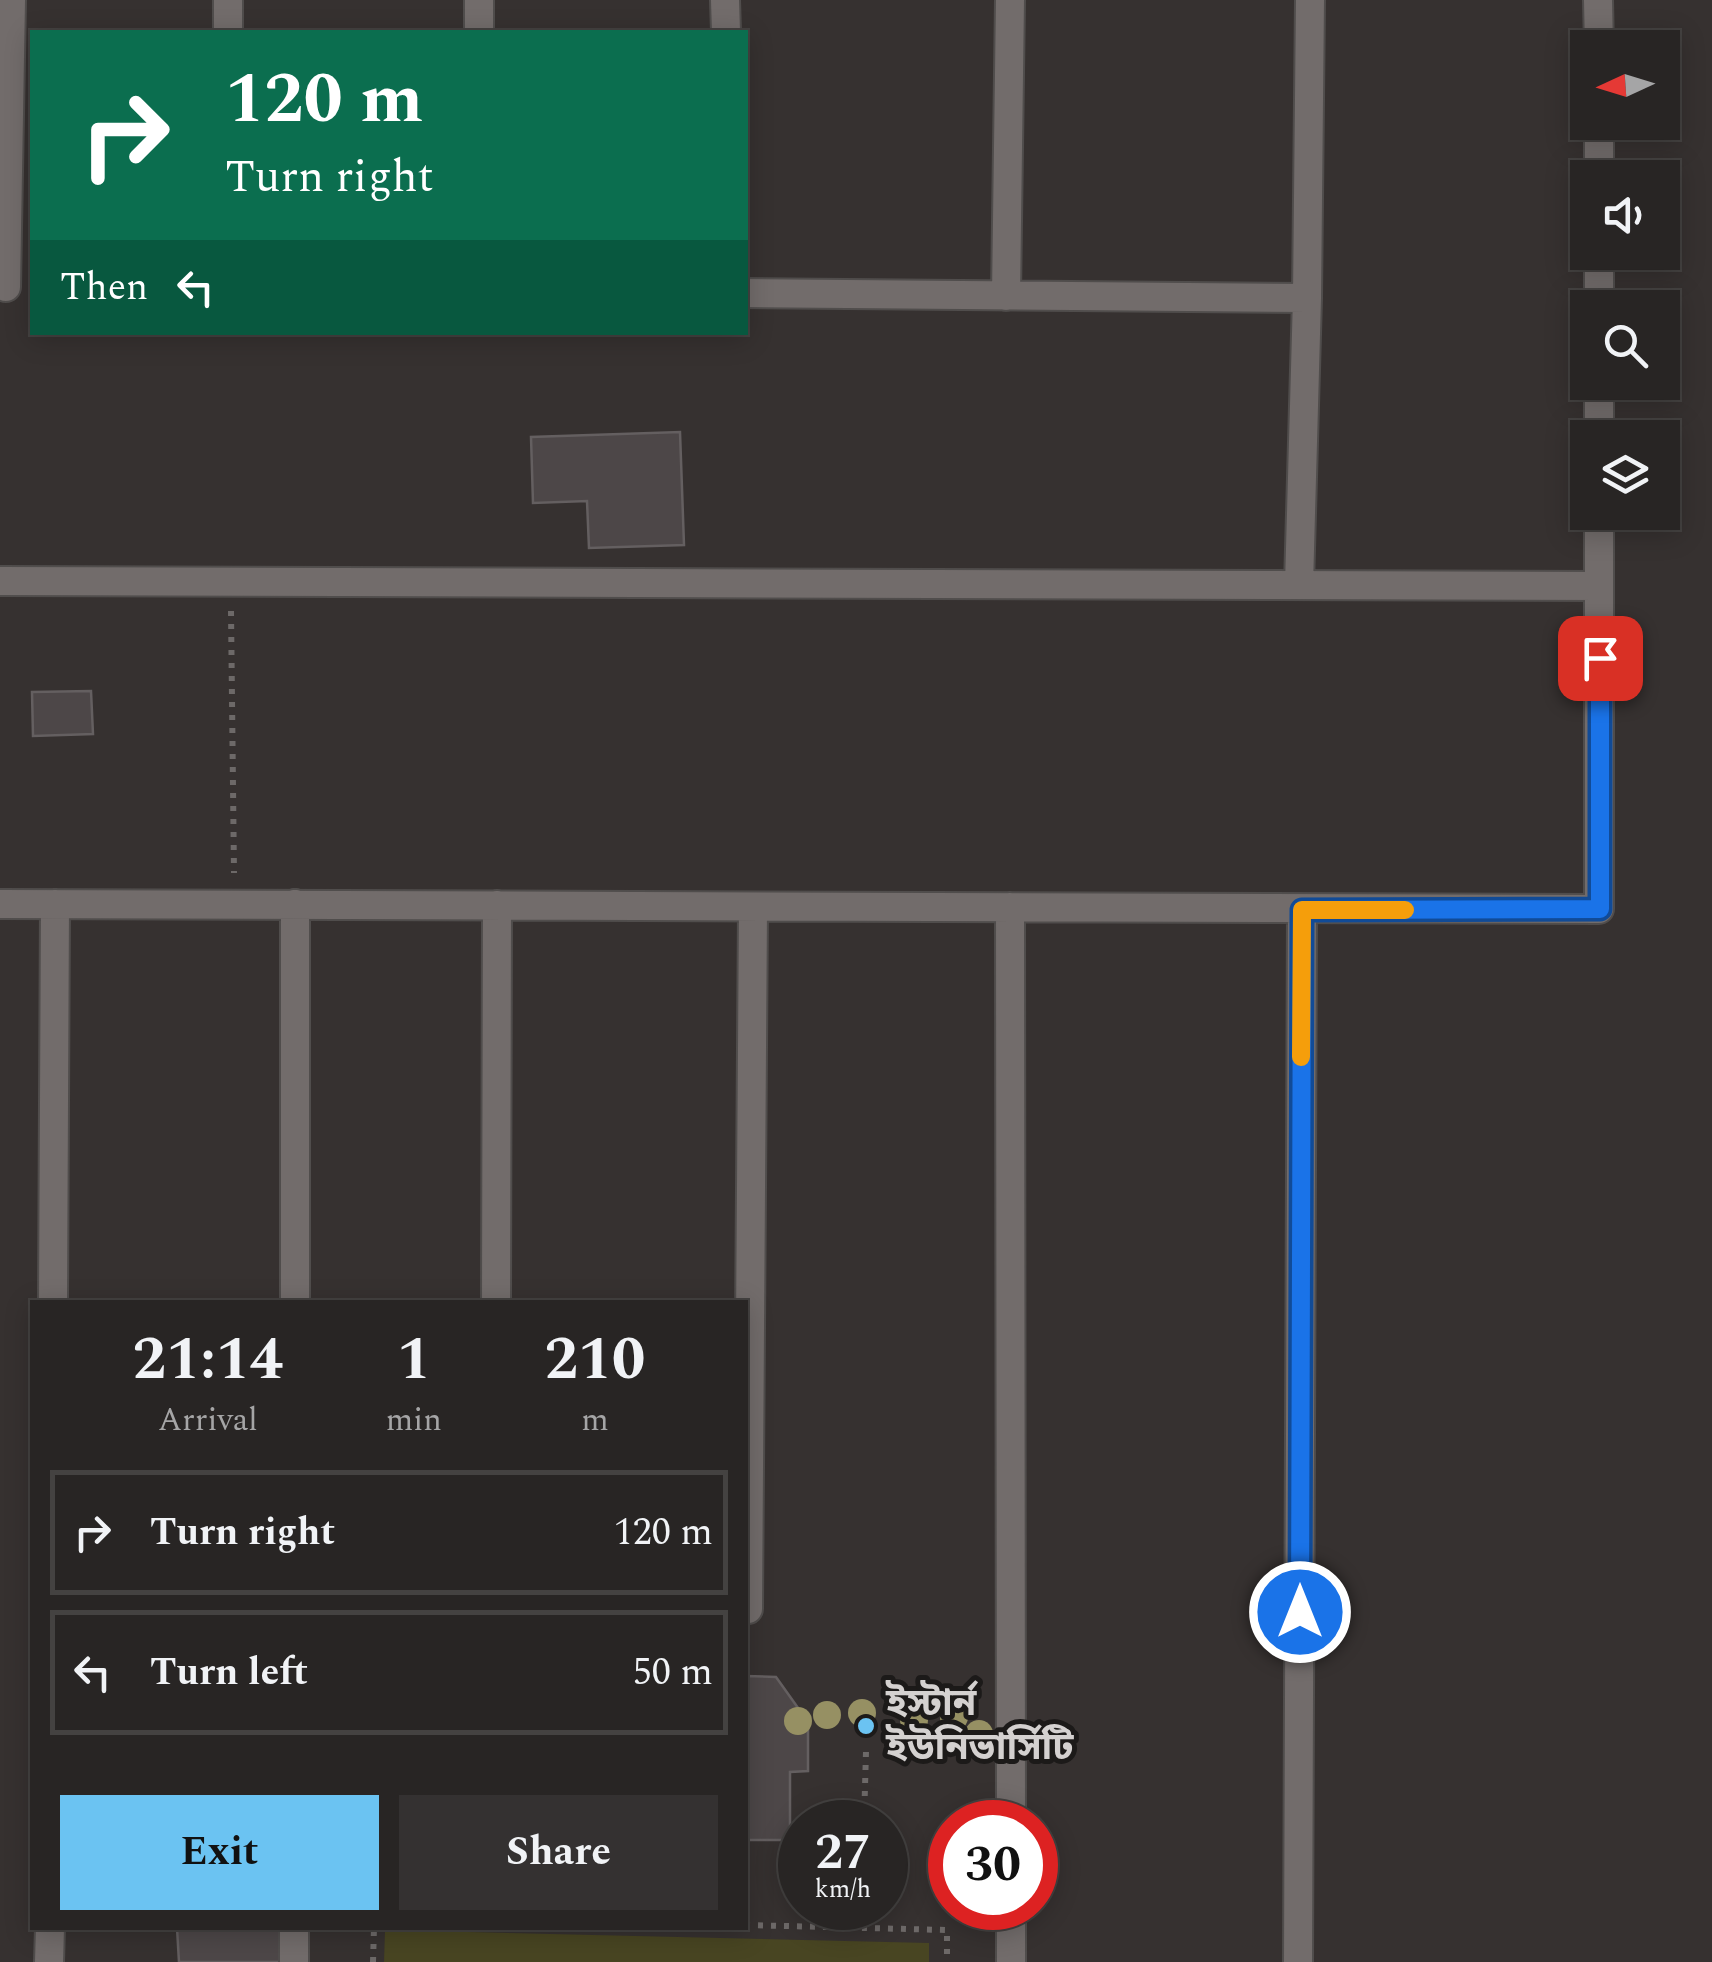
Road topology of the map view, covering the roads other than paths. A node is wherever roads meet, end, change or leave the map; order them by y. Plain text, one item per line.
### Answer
1 (11, 0) edge
2 (228, 0) edge
3 (480, 0) edge
4 (726, 0) edge
5 (1010, 0) edge
6 (1310, 0) edge
7 (1598, 0) edge
8 (228, 30) edge
9 (480, 30) edge
10 (726, 30) edge
11 (1598, 30) edge
12 (13, 287) edge
13 (748, 294) edge
14 (1006, 296) junction
15 (1307, 298) junction
16 (1599, 530) edge
17 (0, 581) edge
18 (1299, 585) junction
19 (1600, 586) junction
20 (0, 904) edge
21 (55, 904) junction
22 (295, 904) junction
23 (497, 906) junction
24 (753, 906) junction
25 (1010, 907) junction
26 (1302, 910) junction
27 (53, 1300) edge
28 (295, 1300) edge
29 (496, 1300) edge
30 (748, 1609) dead end
31 (1011, 1800) edge
32 (50, 1930) edge
33 (294, 1930) edge
34 (1011, 1930) edge
35 (50, 1962) edge
36 (294, 1962) edge
37 (1012, 1962) edge
38 (1298, 1962) edge

1 - 12 street
2 - 8 street
3 - 9 street
4 - 10 street
5 - 14 street
6 - 15 street
7 - 11 street
13 - 14 street
14 - 15 street
15 - 18 street
16 - 19 street
17 - 18 street
18 - 19 street
19 - 26 street
20 - 21 street
21 - 22 street
21 - 27 street
22 - 23 street
22 - 28 street
23 - 24 street
23 - 29 street
24 - 25 street
24 - 30 street
25 - 26 street
25 - 31 street
26 - 38 street
32 - 35 street
33 - 36 street
34 - 37 street

